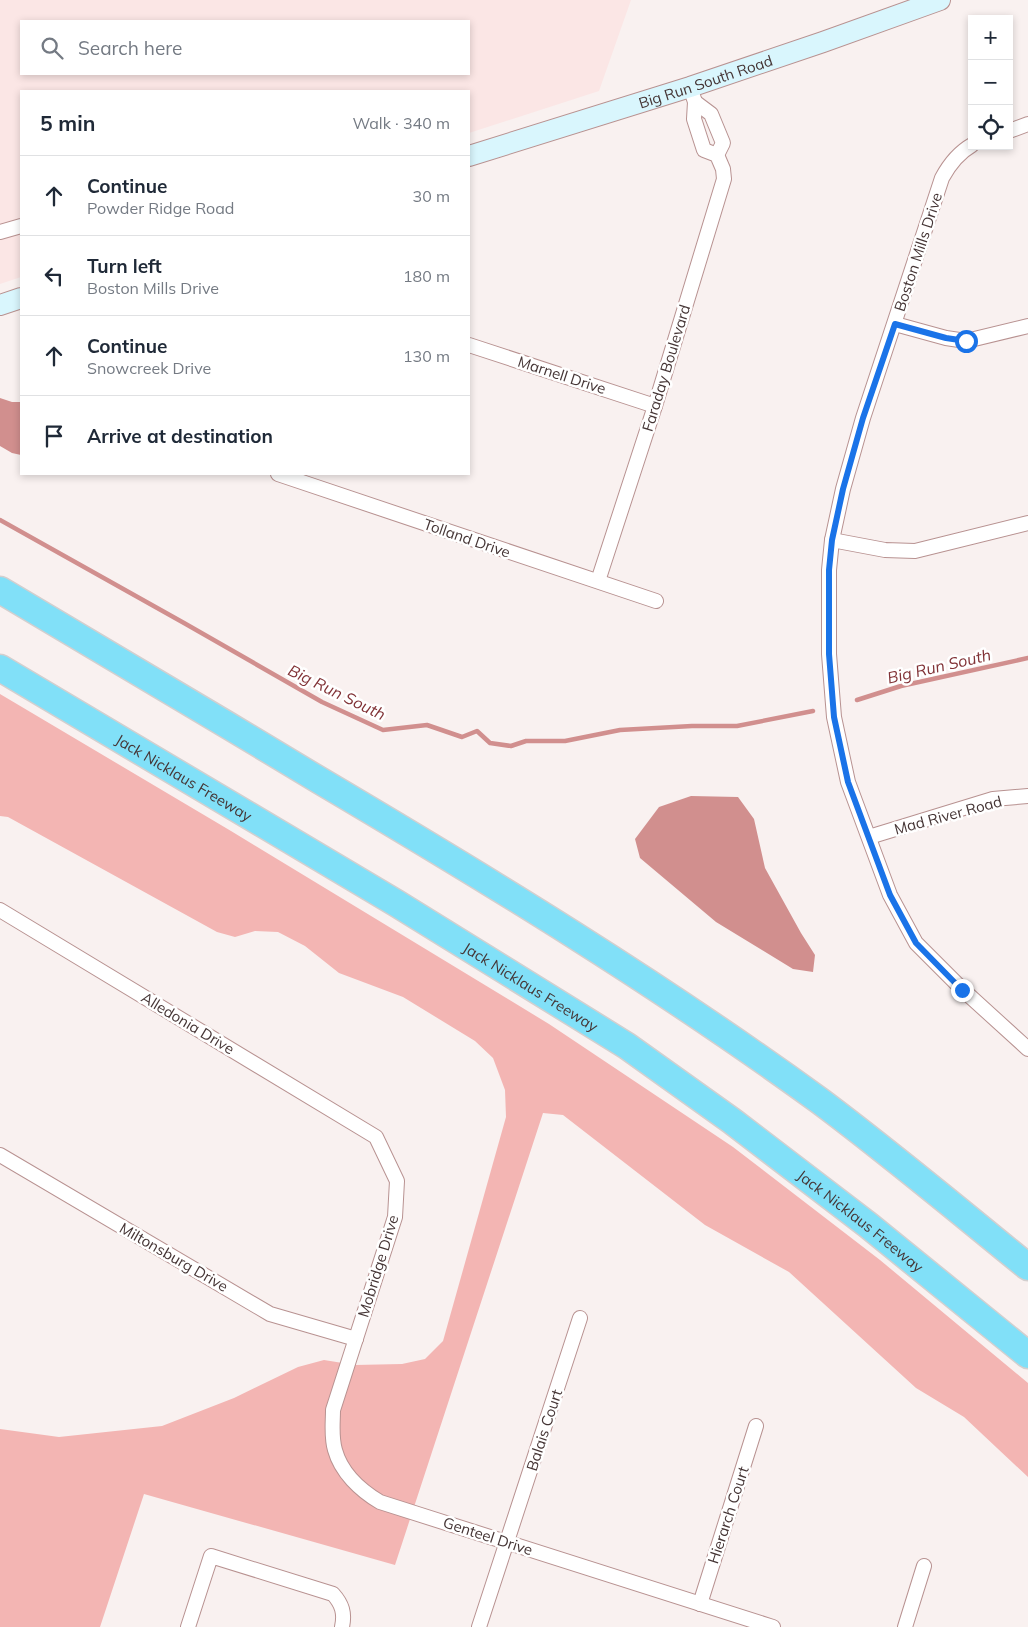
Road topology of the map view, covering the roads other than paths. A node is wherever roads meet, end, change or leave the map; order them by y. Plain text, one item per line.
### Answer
1 (940, 0) edge
2 (693, 95) junction
3 (1028, 124) edge
4 (1013, 130) edge
5 (968, 148) edge
6 (717, 155) junction
7 (470, 156) edge
8 (20, 226) edge
9 (0, 232) edge
10 (20, 298) edge
11 (0, 305) edge
12 (895, 324) junction
13 (1028, 326) edge
14 (470, 345) edge
15 (655, 406) junction
16 (281, 475) edge
17 (1028, 523) edge
18 (832, 540) junction
19 (598, 581) junction
20 (0, 590) edge
21 (656, 601) dead end
22 (0, 668) edge
23 (1028, 796) edge
24 (868, 837) junction
25 (0, 910) edge
26 (1028, 1049) edge
27 (376, 1137) joint
28 (0, 1155) edge
29 (1028, 1267) edge
30 (580, 1318) dead end
31 (356, 1340) junction
32 (1028, 1355) edge
33 (756, 1426) dead end
34 (507, 1542) junction
35 (924, 1566) dead end
36 (700, 1604) junction
37 (188, 1627) edge
38 (342, 1627) edge
39 (480, 1627) edge
40 (773, 1627) edge
41 (905, 1627) edge

1 - 2 street, Big Run South Road
2 - 6 street
2 - 6 street, Faraday Boulevard
2 - 7 street, Big Run South Road
3 - 4 street
5 - 12 street, Boston Mills Drive
6 - 15 street, Faraday Boulevard
8 - 9 street
10 - 11 street
12 - 13 street
12 - 18 street, Boston Mills Drive
14 - 15 street, Marnell Drive
15 - 19 street, Faraday Boulevard
16 - 19 street, Tolland Drive
17 - 18 street
18 - 24 street, Boston Mills Drive
19 - 21 street, Tolland Drive
20 - 29 highway
22 - 32 highway, Jack Nicklaus Freeway
23 - 24 street, Mad River Road
24 - 26 street, Boston Mills Drive
25 - 27 street, Alledonia Drive
27 - 31 street, Mobridge Drive
28 - 31 street, Miltonsburg Drive
30 - 34 street, Balais Court
31 - 34 street, Genteel Drive
33 - 36 street, Hierarch Court
34 - 36 street, Genteel Drive
34 - 39 street, Balais Court
35 - 41 street
36 - 40 street, Genteel Drive
37 - 38 street

